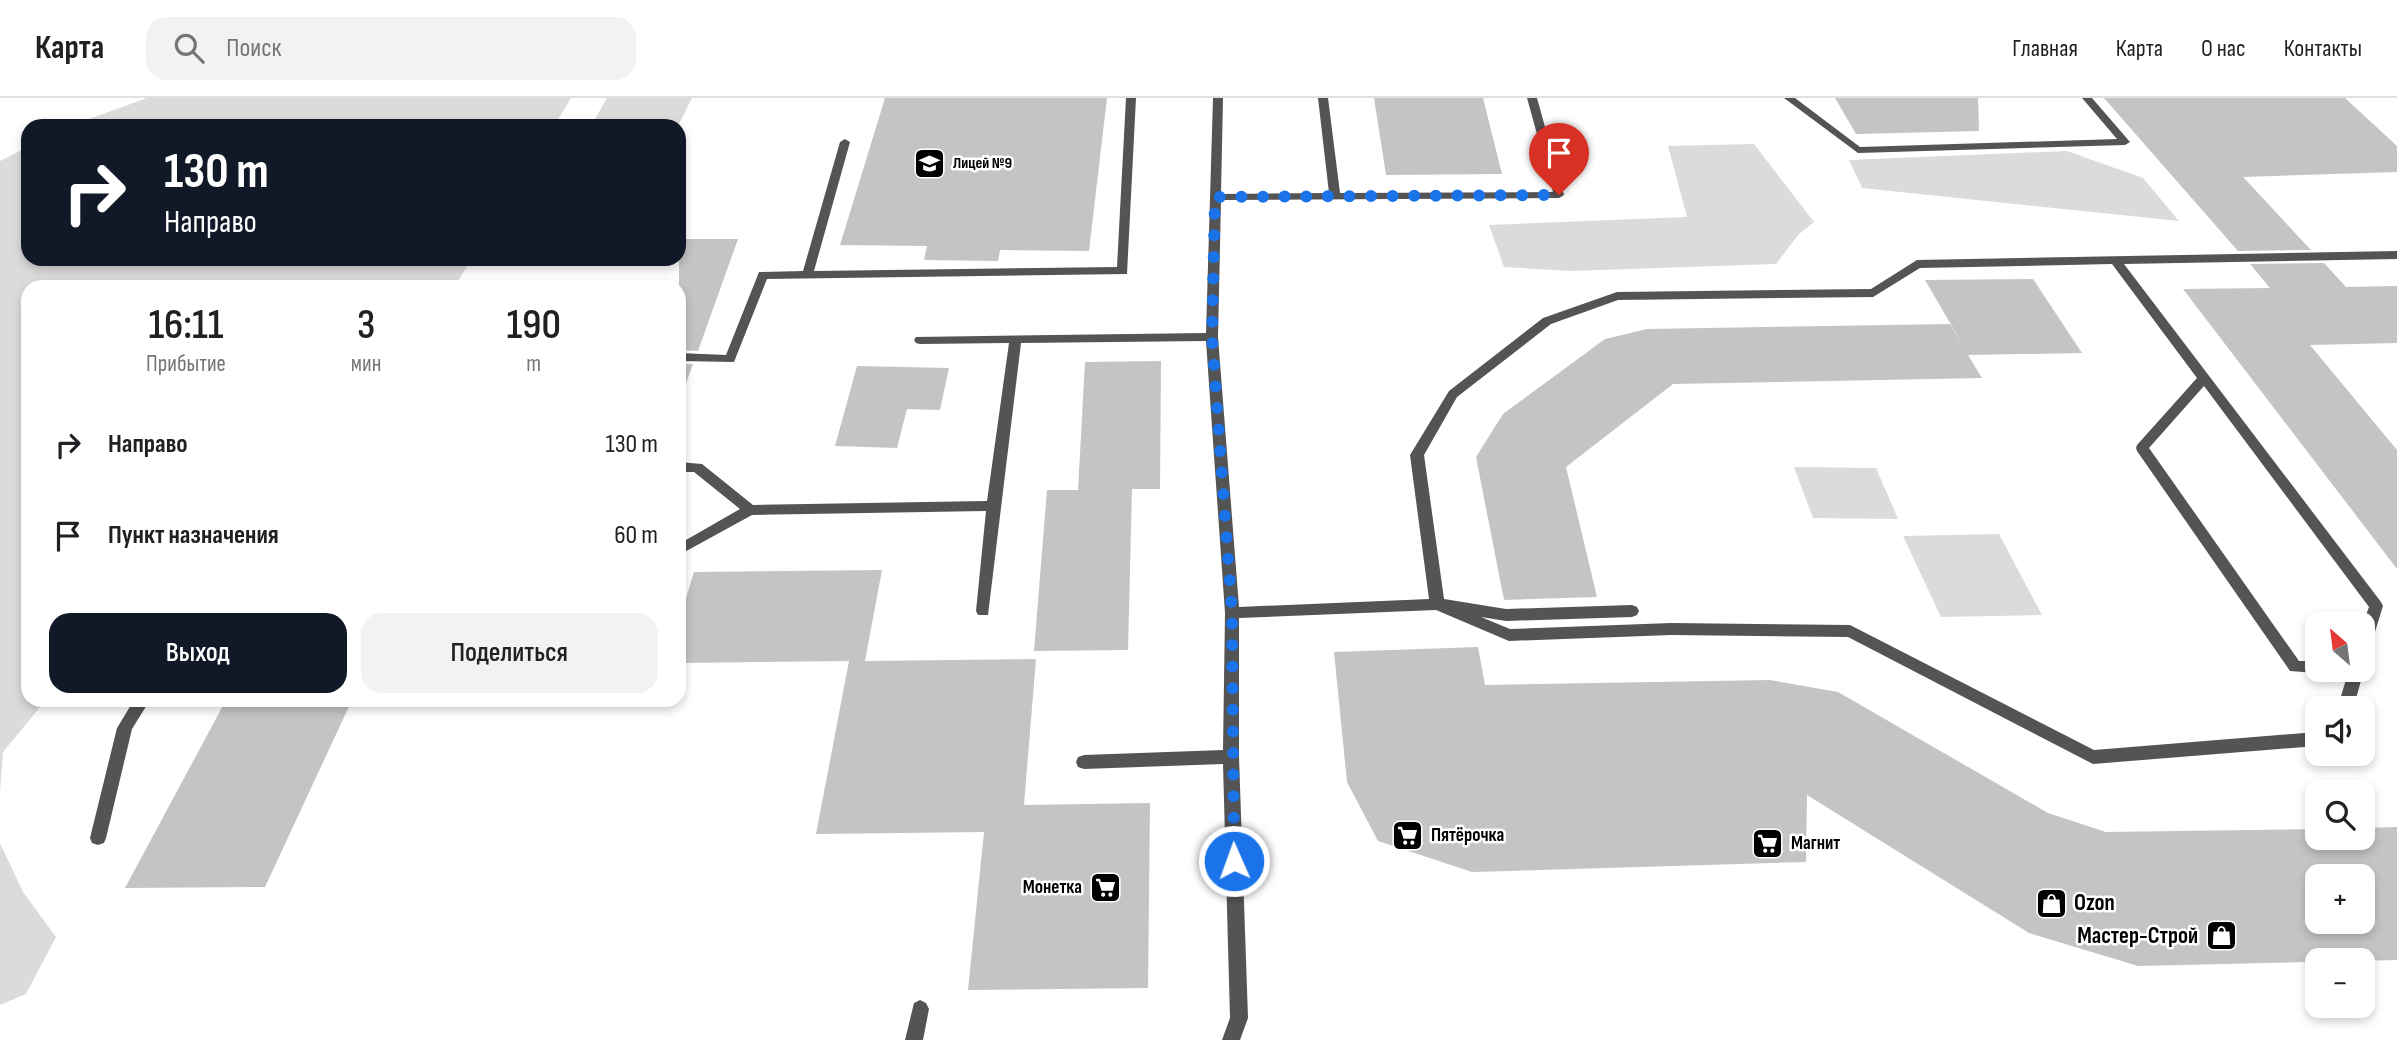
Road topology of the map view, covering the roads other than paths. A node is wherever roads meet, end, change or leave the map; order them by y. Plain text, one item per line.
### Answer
1 (1131, 98) edge
2 (1218, 98) edge
3 (1323, 98) edge
4 (1532, 98) edge
5 (1789, 98) edge
6 (2087, 98) edge
7 (845, 142) dead end
8 (1335, 196) junction
9 (1215, 197) junction
10 (2397, 255) edge
11 (2115, 260) junction
12 (808, 273) junction
13 (1212, 338) junction
14 (920, 340) dead end
15 (1015, 341) junction
16 (686, 357) edge
17 (2204, 378) junction
18 (686, 467) edge
19 (993, 506) junction
20 (750, 510) junction
21 (686, 546) edge
22 (1437, 604) junction
23 (983, 611) dead end
24 (1632, 611) dead end
25 (2374, 612) edge
26 (1232, 613) junction
27 (2305, 667) edge
28 (138, 707) edge
29 (2305, 739) edge
30 (1231, 757) junction
31 (1084, 762) dead end
32 (98, 838) dead end
33 (920, 1009) dead end
34 (914, 1040) edge
35 (1231, 1040) edge

1 - 12 lane
2 - 9 lane
3 - 8 lane
4 - 8 lane
5 - 6 lane
7 - 12 lane
8 - 9 lane
9 - 13 lane
10 - 11 lane
11 - 17 lane
11 - 22 lane
12 - 16 lane
13 - 15 lane
13 - 26 lane
14 - 15 lane
15 - 19 lane
17 - 25 lane
17 - 27 lane
18 - 20 lane
19 - 20 lane
19 - 23 lane
20 - 21 lane
22 - 24 lane
22 - 26 lane
22 - 29 lane
26 - 30 lane
28 - 32 lane
30 - 31 lane
30 - 35 lane
33 - 34 lane

